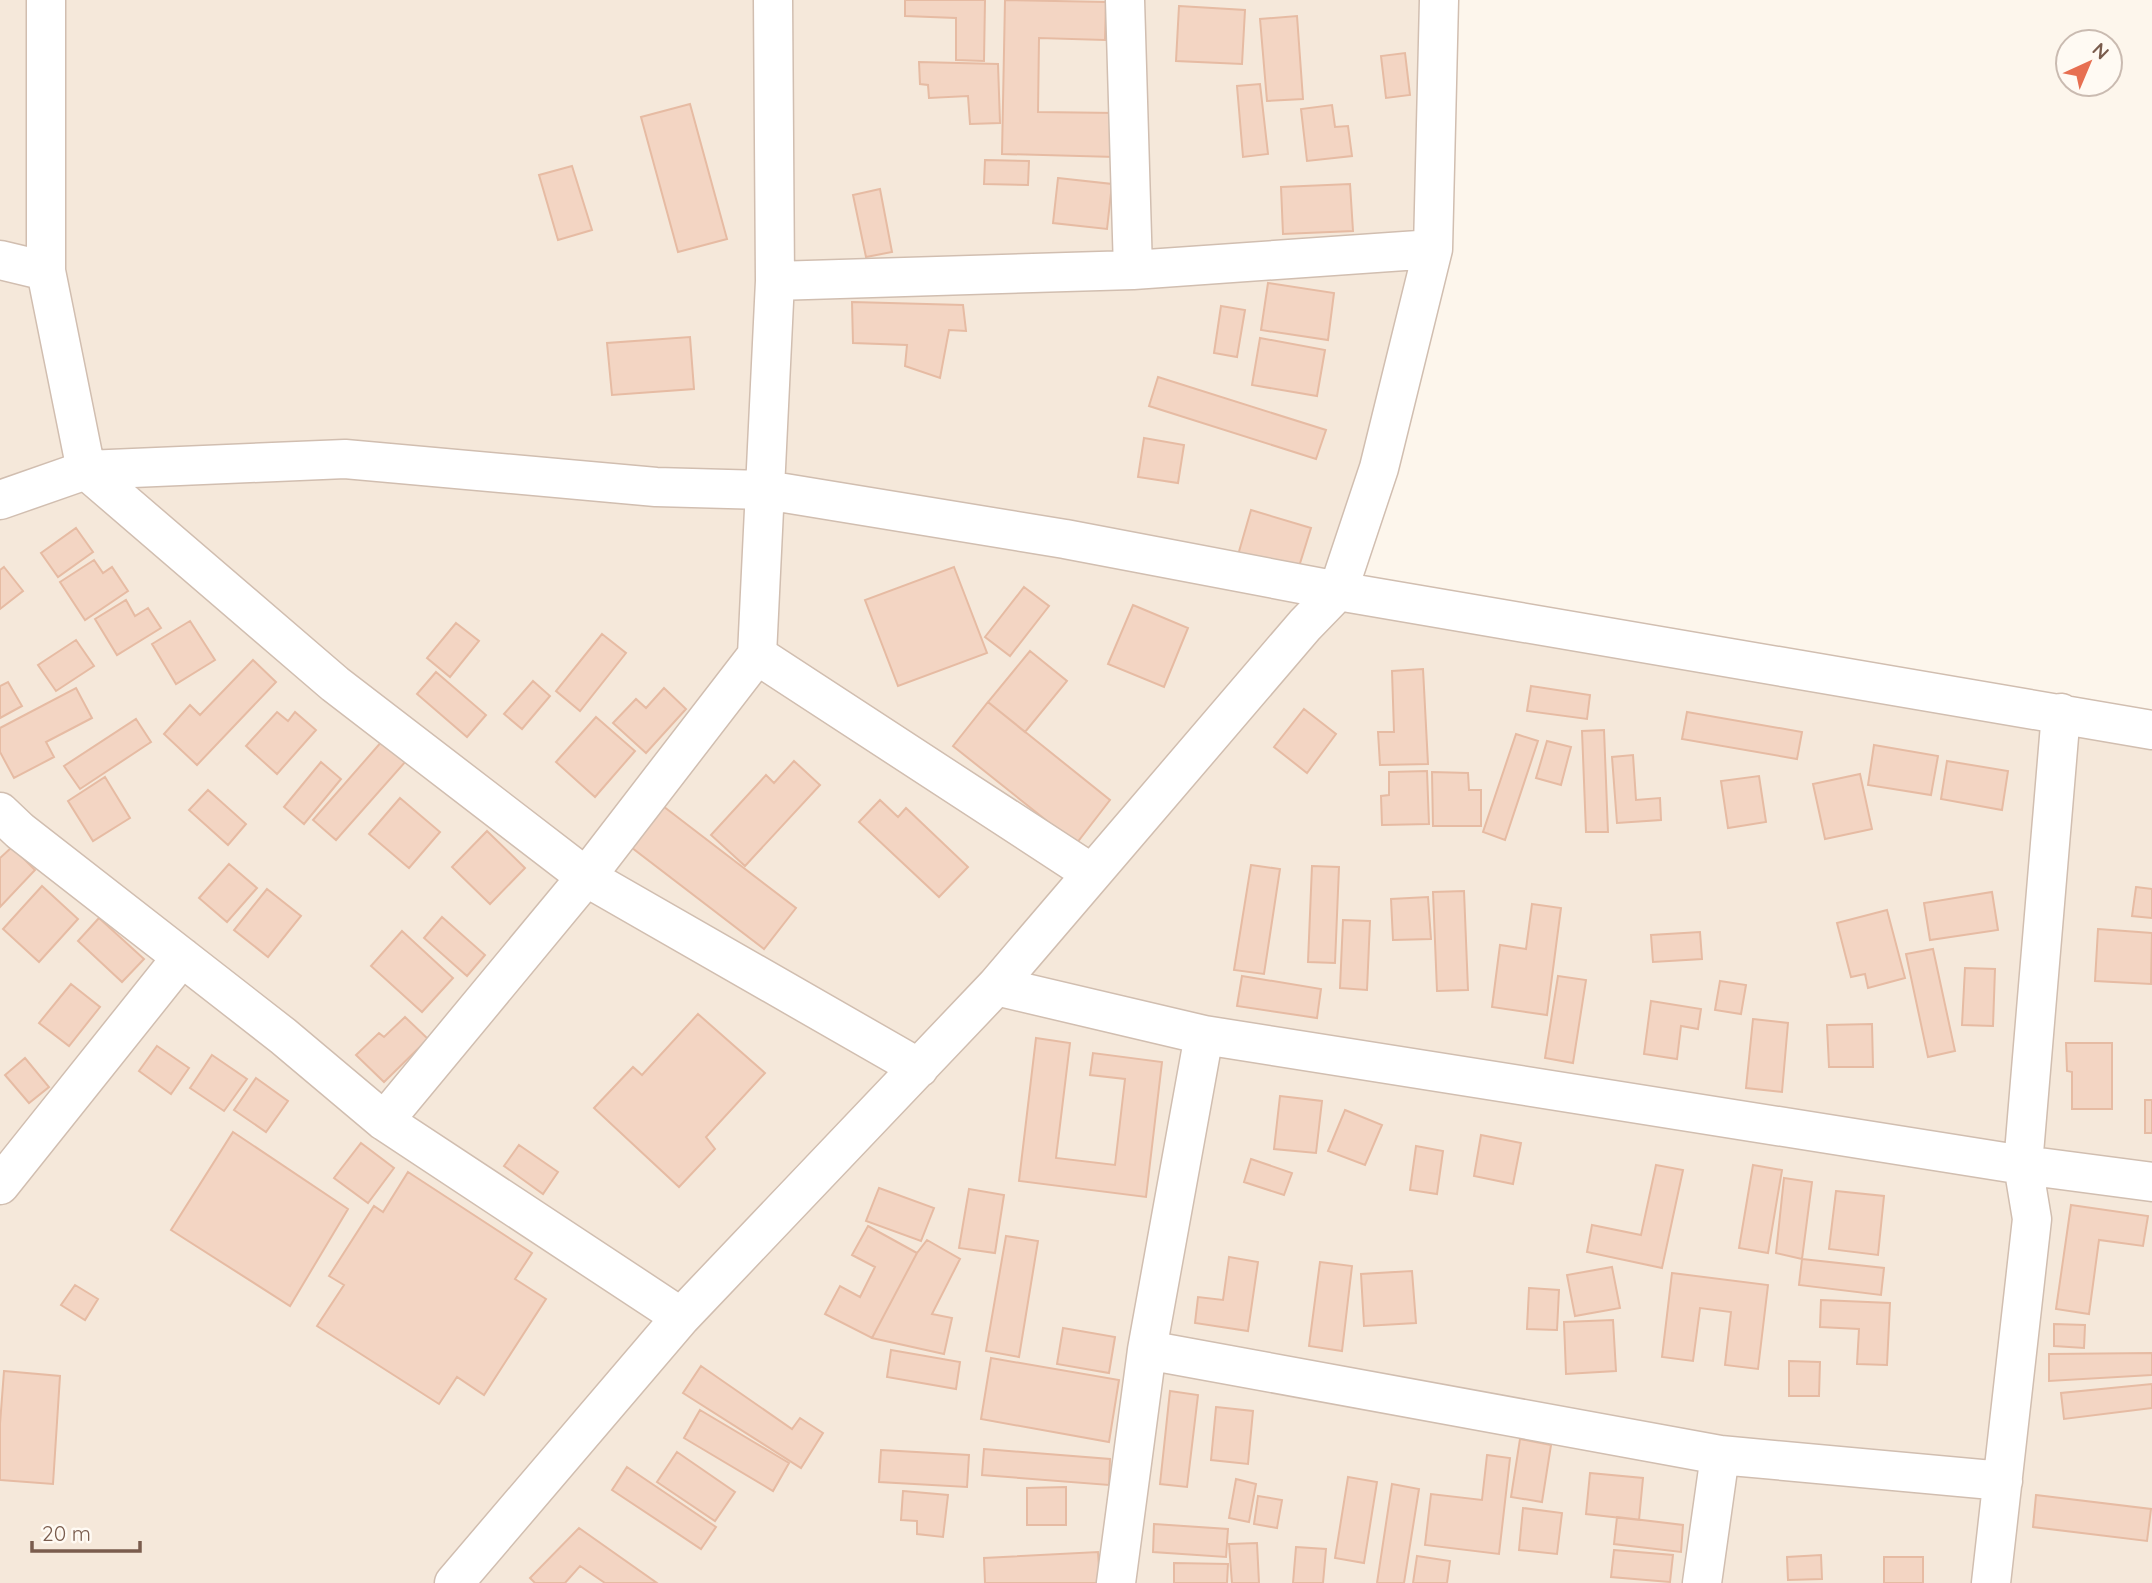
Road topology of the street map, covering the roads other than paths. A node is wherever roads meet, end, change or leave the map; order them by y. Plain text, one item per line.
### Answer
1 (46, 0) edge
2 (773, 0) edge
3 (1125, 0) edge
4 (1440, 0) edge
5 (1433, 249) junction
6 (0, 260) edge
7 (1133, 270) junction
8 (46, 271) junction
9 (775, 281) junction
10 (86, 470) junction
11 (766, 490) junction
12 (0, 500) edge
13 (1338, 591) junction
14 (757, 655) junction
15 (2061, 713) junction
16 (2152, 730) edge
17 (0, 812) edge
18 (1091, 873) junction
19 (586, 877) junction
20 (182, 957) junction
21 (996, 986) junction
22 (1203, 1035) junction
23 (919, 1068) junction
24 (384, 1121) junction
25 (2023, 1165) junction
26 (2152, 1182) edge
27 (0, 1185) edge
28 (681, 1317) junction
29 (1147, 1350) junction
30 (1720, 1455) junction
31 (2003, 1481) junction
32 (454, 1583) edge
33 (1116, 1583) edge
34 (1702, 1583) edge
35 (1991, 1583) edge

1 - 8 street
2 - 9 street
3 - 7 street
4 - 5 street
5 - 7 street
5 - 13 street
6 - 8 street
7 - 9 street
8 - 10 street
9 - 11 street
10 - 11 street
10 - 12 street
10 - 19 street
11 - 13 street
11 - 14 street
13 - 15 street
13 - 18 street
14 - 18 street
14 - 19 street
15 - 16 street
15 - 25 street
17 - 20 street
18 - 21 street
19 - 23 street
19 - 24 street
20 - 24 street
20 - 27 street
21 - 22 street
21 - 23 street
22 - 25 street
22 - 29 street
23 - 28 street
24 - 28 street
25 - 26 street
25 - 31 street
28 - 32 street
29 - 30 street
29 - 33 street
30 - 31 street
30 - 34 street
31 - 35 street

